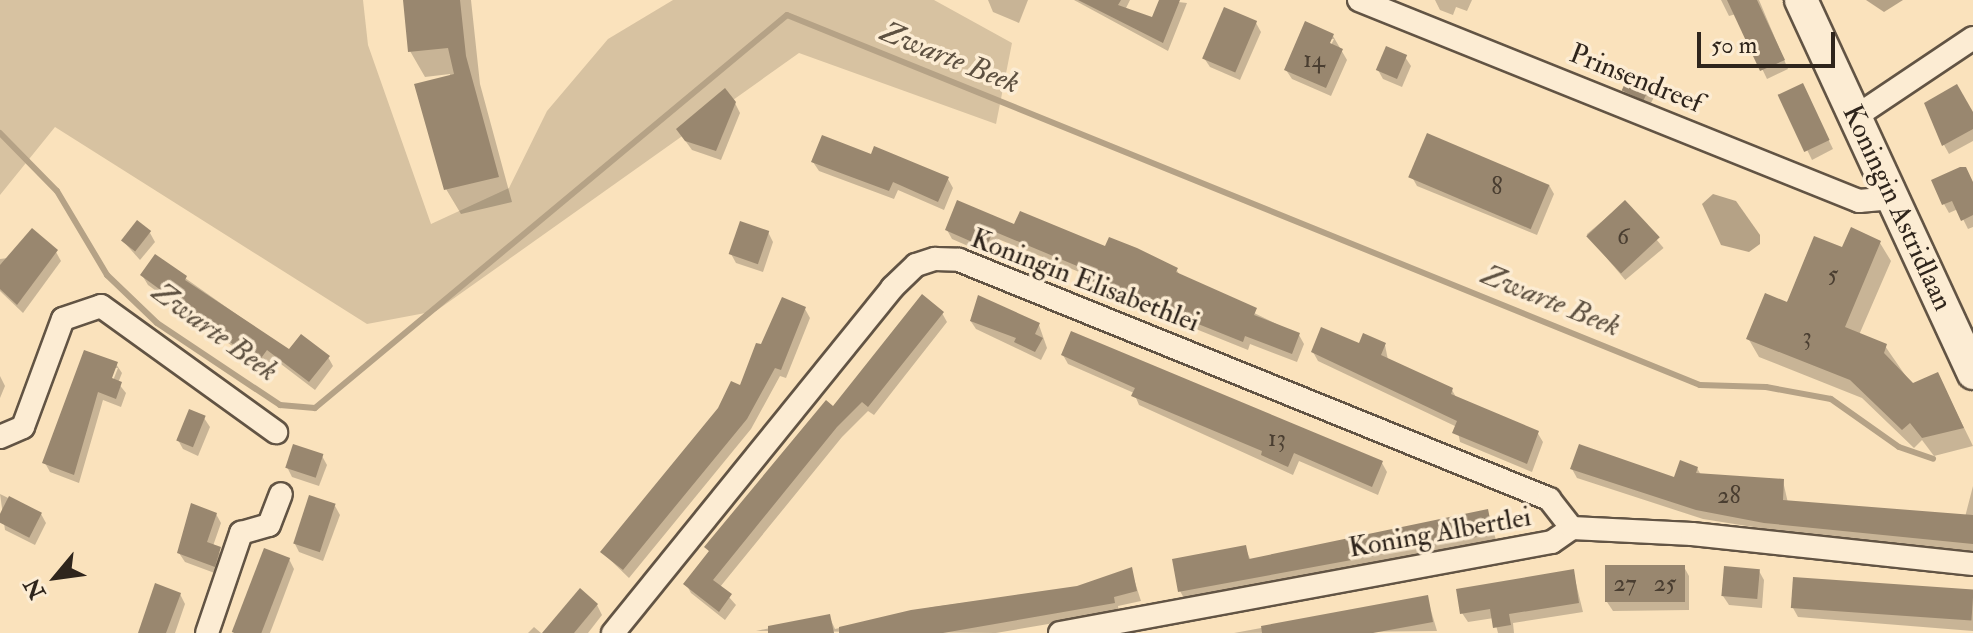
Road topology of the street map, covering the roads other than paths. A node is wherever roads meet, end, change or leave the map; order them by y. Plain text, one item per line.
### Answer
1 (1359, 0) edge
2 (1801, 0) edge
3 (1973, 38) edge
4 (1855, 117) junction
5 (1893, 198) junction
6 (1973, 373) edge
7 (276, 432) dead end
8 (0, 437) edge
9 (281, 494) dead end
10 (1572, 528) junction
11 (1973, 564) edge
12 (207, 633) edge
13 (613, 633) edge
14 (1060, 633) edge

1 - 5 street, Prinsendreef
2 - 4 street, Koningin Astridlaan
3 - 4 street
4 - 5 street, Koningin Astridlaan
5 - 6 street, Koningin Astridlaan
7 - 8 street
9 - 12 street
10 - 11 street, Koning Albertlei
10 - 13 street, Koningin Elisabethlei
10 - 14 street, Koning Albertlei

